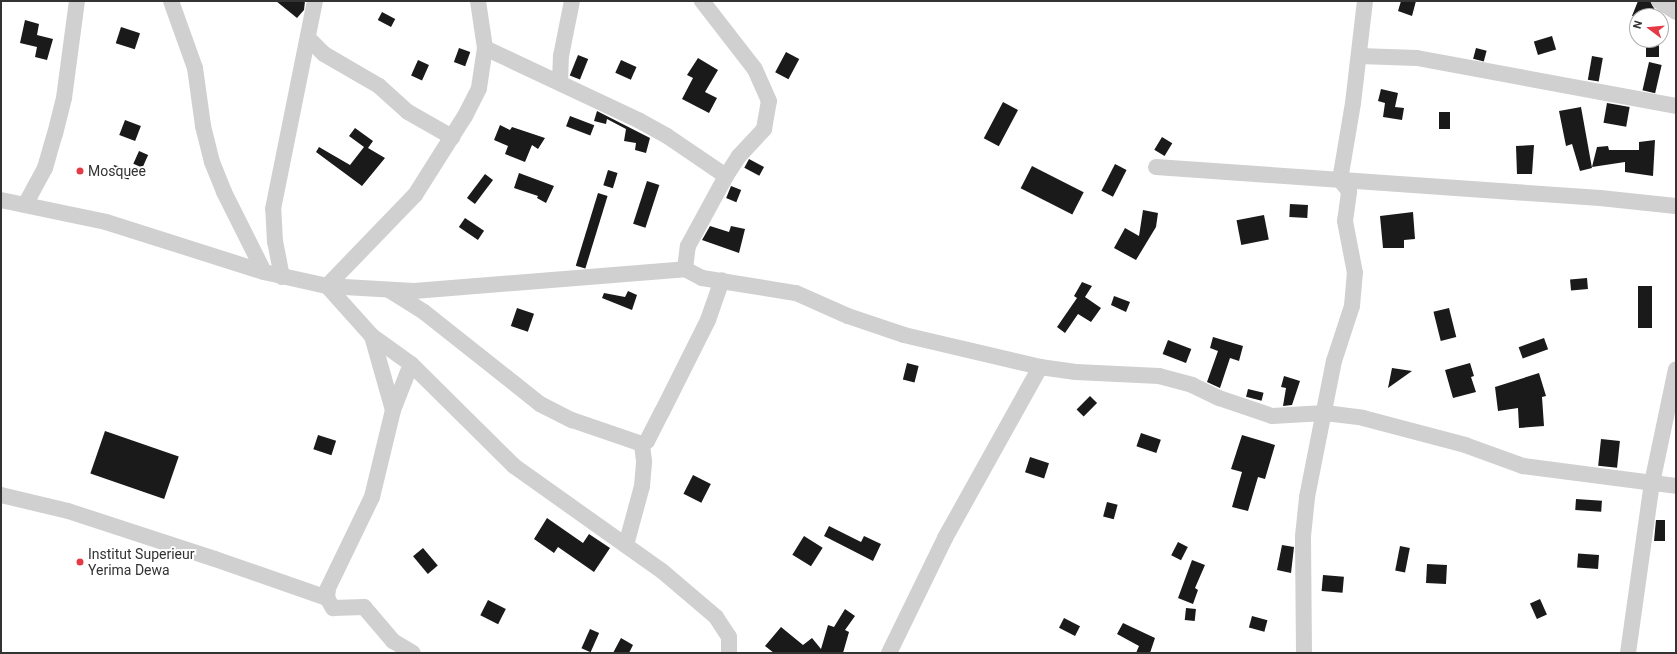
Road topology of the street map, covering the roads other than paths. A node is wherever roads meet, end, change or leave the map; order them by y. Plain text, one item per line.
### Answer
1 (77, 1) edge
2 (171, 1) edge
3 (315, 1) edge
4 (478, 1) edge
5 (572, 1) edge
6 (702, 1) edge
7 (1365, 1) edge
8 (1659, 1) edge
9 (1676, 12) edge
10 (308, 38) junction
11 (485, 48) junction
12 (1359, 56) junction
13 (560, 83) junction
14 (1676, 106) edge
15 (452, 137) junction
16 (1156, 166) dead end
17 (726, 176) junction
18 (1340, 180) junction
19 (1, 200) edge
20 (25, 205) junction
21 (1676, 206) edge
22 (685, 269) junction
23 (264, 272) junction
24 (282, 277) junction
25 (722, 280) junction
26 (327, 286) junction
27 (389, 290) junction
28 (372, 336) junction
29 (411, 364) junction
30 (1040, 367) junction
31 (1676, 368) edge
32 (393, 410) junction
33 (1325, 414) junction
34 (642, 444) junction
35 (1652, 483) junction
36 (1676, 486) edge
37 (1, 495) edge
38 (626, 545) junction
39 (327, 598) junction
40 (413, 653) edge
41 (729, 653) edge
42 (889, 653) edge
43 (1304, 653) edge
44 (1628, 653) edge

1 - 20 street
2 - 23 street
3 - 10 street
4 - 11 street
5 - 13 street
6 - 17 street
7 - 12 street
8 - 9 street
10 - 15 street
10 - 24 street
11 - 13 street
11 - 15 street
12 - 14 street
12 - 18 street
13 - 17 street
15 - 26 street
16 - 18 street
17 - 22 street
18 - 21 street
18 - 33 street
19 - 20 street
20 - 23 street
22 - 25 street
22 - 27 street
23 - 24 street
24 - 26 street
25 - 30 street
25 - 34 street
26 - 27 street
26 - 28 street
27 - 34 street
28 - 29 street
28 - 32 street
29 - 32 street
29 - 38 street
30 - 33 street
30 - 42 street
31 - 35 street
32 - 39 street
33 - 35 street
33 - 43 street
34 - 38 street
35 - 36 street
35 - 44 street
37 - 39 street
38 - 41 street
39 - 40 street

